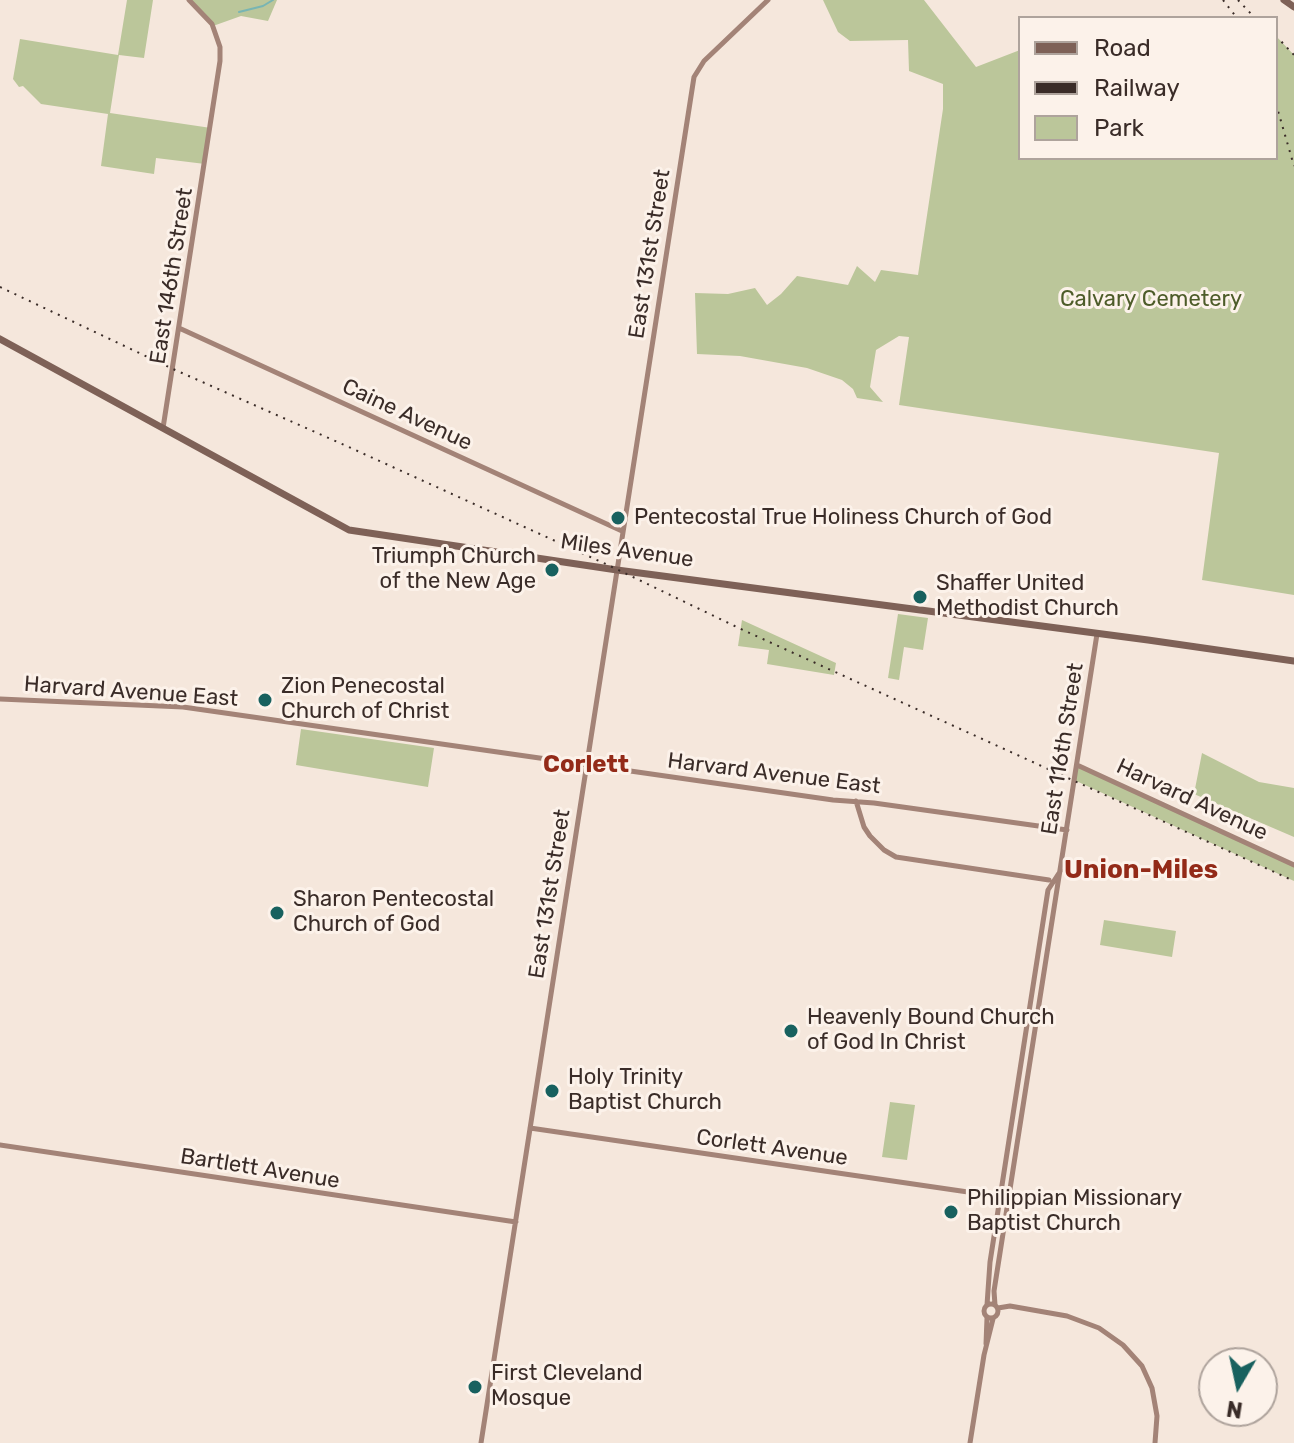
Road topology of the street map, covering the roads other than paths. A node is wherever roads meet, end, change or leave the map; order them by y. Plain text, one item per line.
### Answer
1 (189, 0) edge
2 (768, 0) edge
3 (1284, 0) edge
4 (1294, 7) edge
5 (179, 328) junction
6 (0, 339) edge
7 (162, 429) junction
8 (622, 531) junction
9 (617, 570) junction
10 (1097, 634) junction
11 (1294, 661) edge
12 (0, 699) edge
13 (586, 764) junction
14 (1076, 765) junction
15 (856, 801) junction
16 (1067, 830) junction
17 (1294, 865) edge
18 (1061, 869) junction
19 (1031, 878) junction
20 (1050, 881) junction
21 (1048, 890) junction
22 (1057, 892) junction
23 (530, 1128) junction
24 (0, 1145) edge
25 (1001, 1197) junction
26 (1009, 1198) junction
27 (516, 1222) junction
28 (987, 1305) junction
29 (997, 1309) junction
30 (990, 1318) junction
31 (481, 1443) edge
32 (970, 1443) edge
33 (1155, 1443) edge

1 - 5 street, East 146th Street
2 - 8 street, East 131st Street
3 - 4 main road
5 - 7 street, East 146th Street
5 - 8 street, Caine Avenue
6 - 7 main road, Miles Avenue
7 - 9 main road, Miles Avenue
8 - 9 street, East 131st Street
9 - 10 main road, Miles Avenue
9 - 13 street, East 131st Street
10 - 11 main road, Miles Avenue
10 - 14 street, East 116th Street
12 - 13 street, Harvard Avenue East
13 - 15 street, Harvard Avenue East
13 - 23 street, East 131st Street
14 - 16 street, East 116th Street
14 - 17 street, Harvard Avenue
15 - 16 street, Harvard Avenue East
15 - 19 street
16 - 18 street, East 116th Street
18 - 20 street, East 116th Street
18 - 22 street, East 116th Street
19 - 20 street
19 - 21 street
20 - 21 street
20 - 22 street
21 - 25 street
22 - 26 street, East 116th Street
23 - 25 street, Corlett Avenue
23 - 27 street, East 131st Street
24 - 27 street, Bartlett Avenue
25 - 26 street, Corlett Avenue
25 - 28 street
26 - 29 street, East 116th Street
27 - 31 street, East 131st Street
28 - 29 street
28 - 30 street
29 - 30 street
29 - 33 street
30 - 32 street

